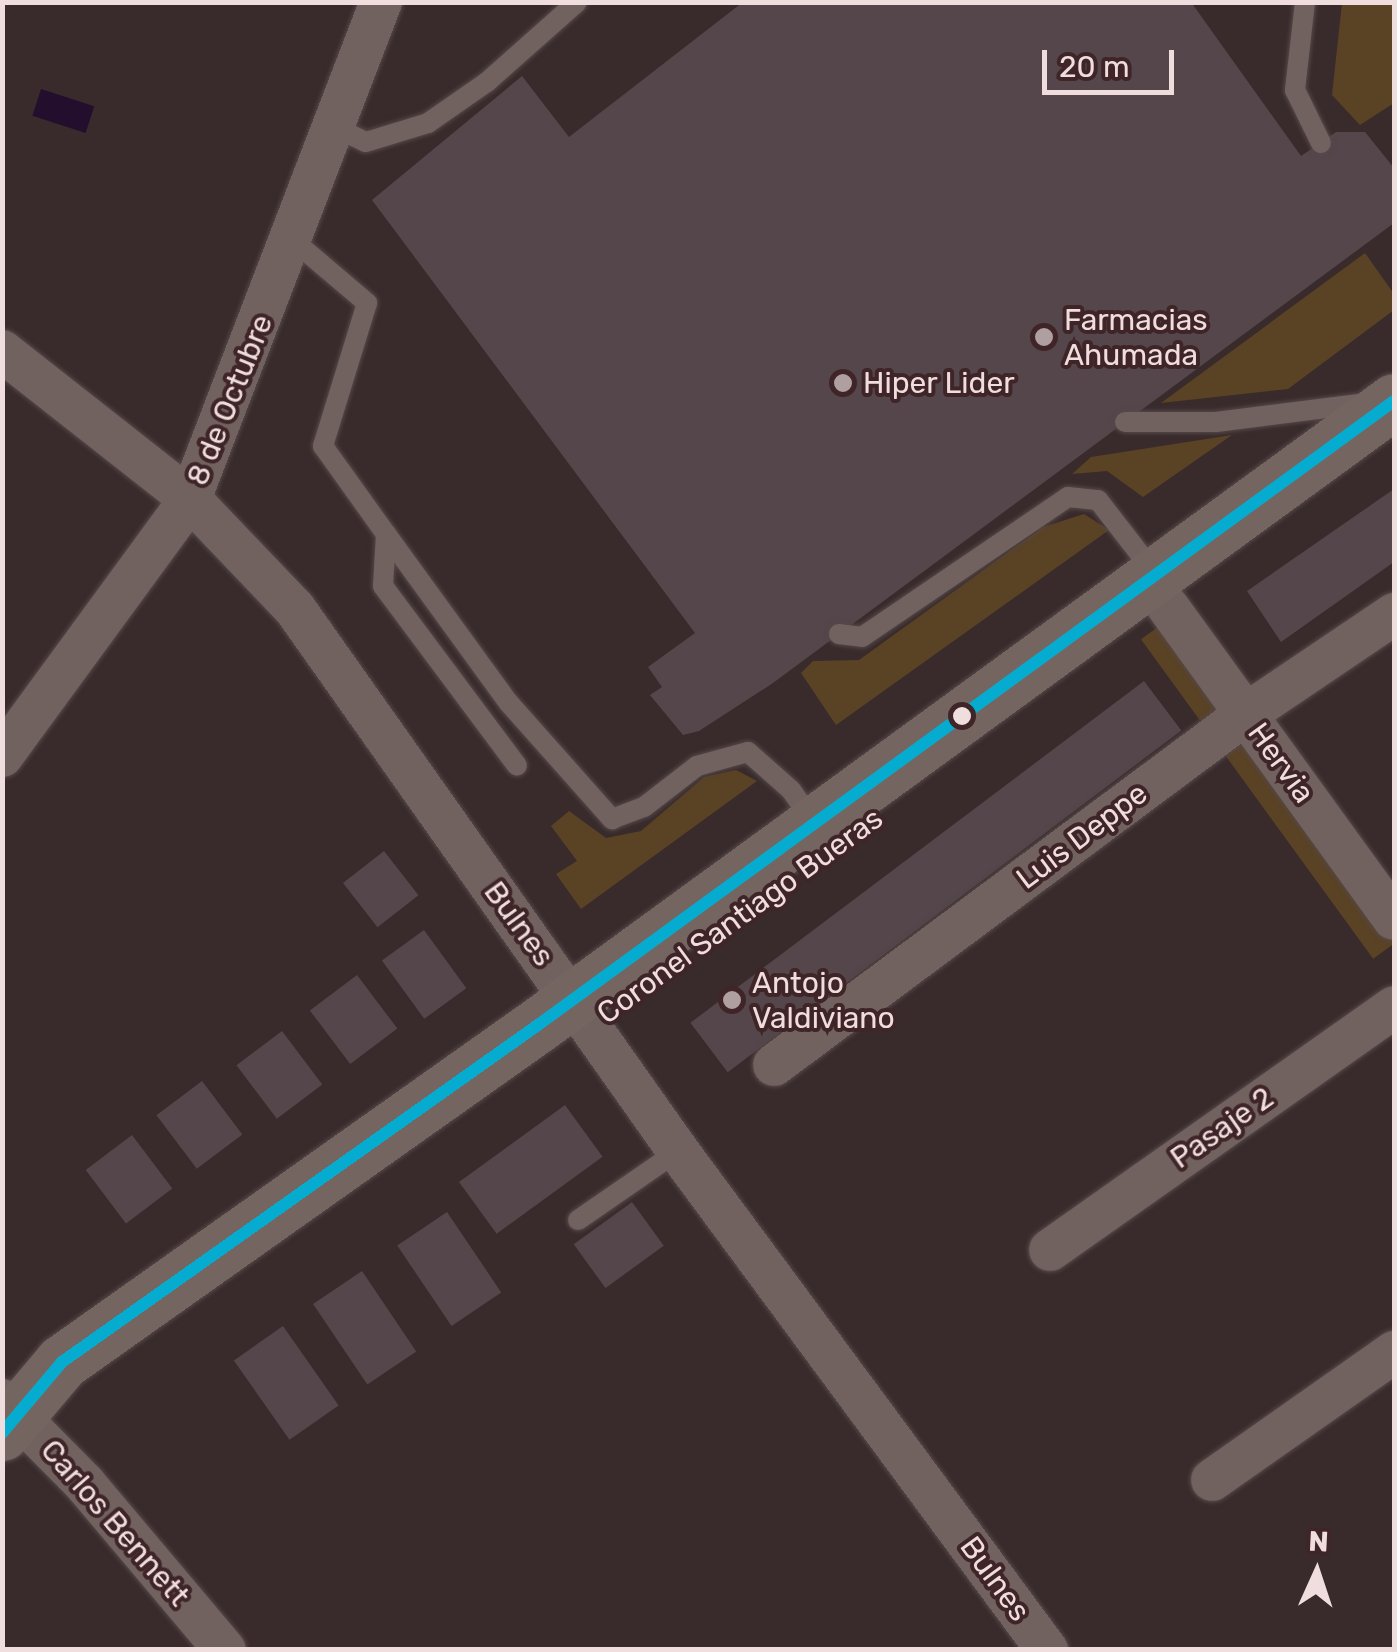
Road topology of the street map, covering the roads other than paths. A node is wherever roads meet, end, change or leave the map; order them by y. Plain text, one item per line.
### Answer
1 (381, 2) edge
2 (577, 2) edge
3 (1306, 2) edge
4 (336, 127) junction
5 (1321, 143) dead end
6 (294, 241) junction
7 (2, 351) edge
8 (1394, 400) edge
9 (1126, 422) dead end
10 (1394, 444) edge
11 (190, 499) junction
12 (386, 534) junction
13 (1162, 591) junction
14 (1394, 614) edge
15 (839, 634) dead end
16 (1246, 714) junction
17 (2, 756) edge
18 (518, 766) dead end
19 (814, 823) junction
20 (1394, 918) edge
21 (1394, 1007) edge
22 (581, 1011) junction
23 (774, 1064) dead end
24 (678, 1151) junction
25 (578, 1220) dead end
26 (1050, 1250) dead end
27 (1394, 1352) edge
28 (8, 1416) edge
29 (1212, 1480) dead end
30 (225, 1650) edge
31 (1047, 1650) edge

1 - 4 street, 8 de Octubre
2 - 4 lane
3 - 5 lane
4 - 6 street, 8 de Octubre
6 - 11 street, 8 de Octubre
6 - 12 lane
7 - 11 street, Bulnes
8 - 9 lane
8 - 13 main road, Coronel Santiago Bueras
10 - 13 main road, Coronel Santiago Bueras
11 - 17 street, 8 de Octubre
11 - 22 street, Bulnes
12 - 18 lane
12 - 19 lane
13 - 15 lane
13 - 16 street, Hervia
13 - 19 main road, Coronel Santiago Bueras
13 - 22 main road, Coronel Santiago Bueras
14 - 16 street, Luis Deppe
16 - 20 street, Hervia
16 - 23 street, Luis Deppe
19 - 22 main road, Coronel Santiago Bueras
21 - 26 street, Pasaje 2
22 - 24 street, Bulnes
22 - 28 main road, Coronel Santiago Bueras
24 - 25 lane
24 - 31 street, Bulnes
27 - 29 street
28 - 30 street, Carlos Bennett

